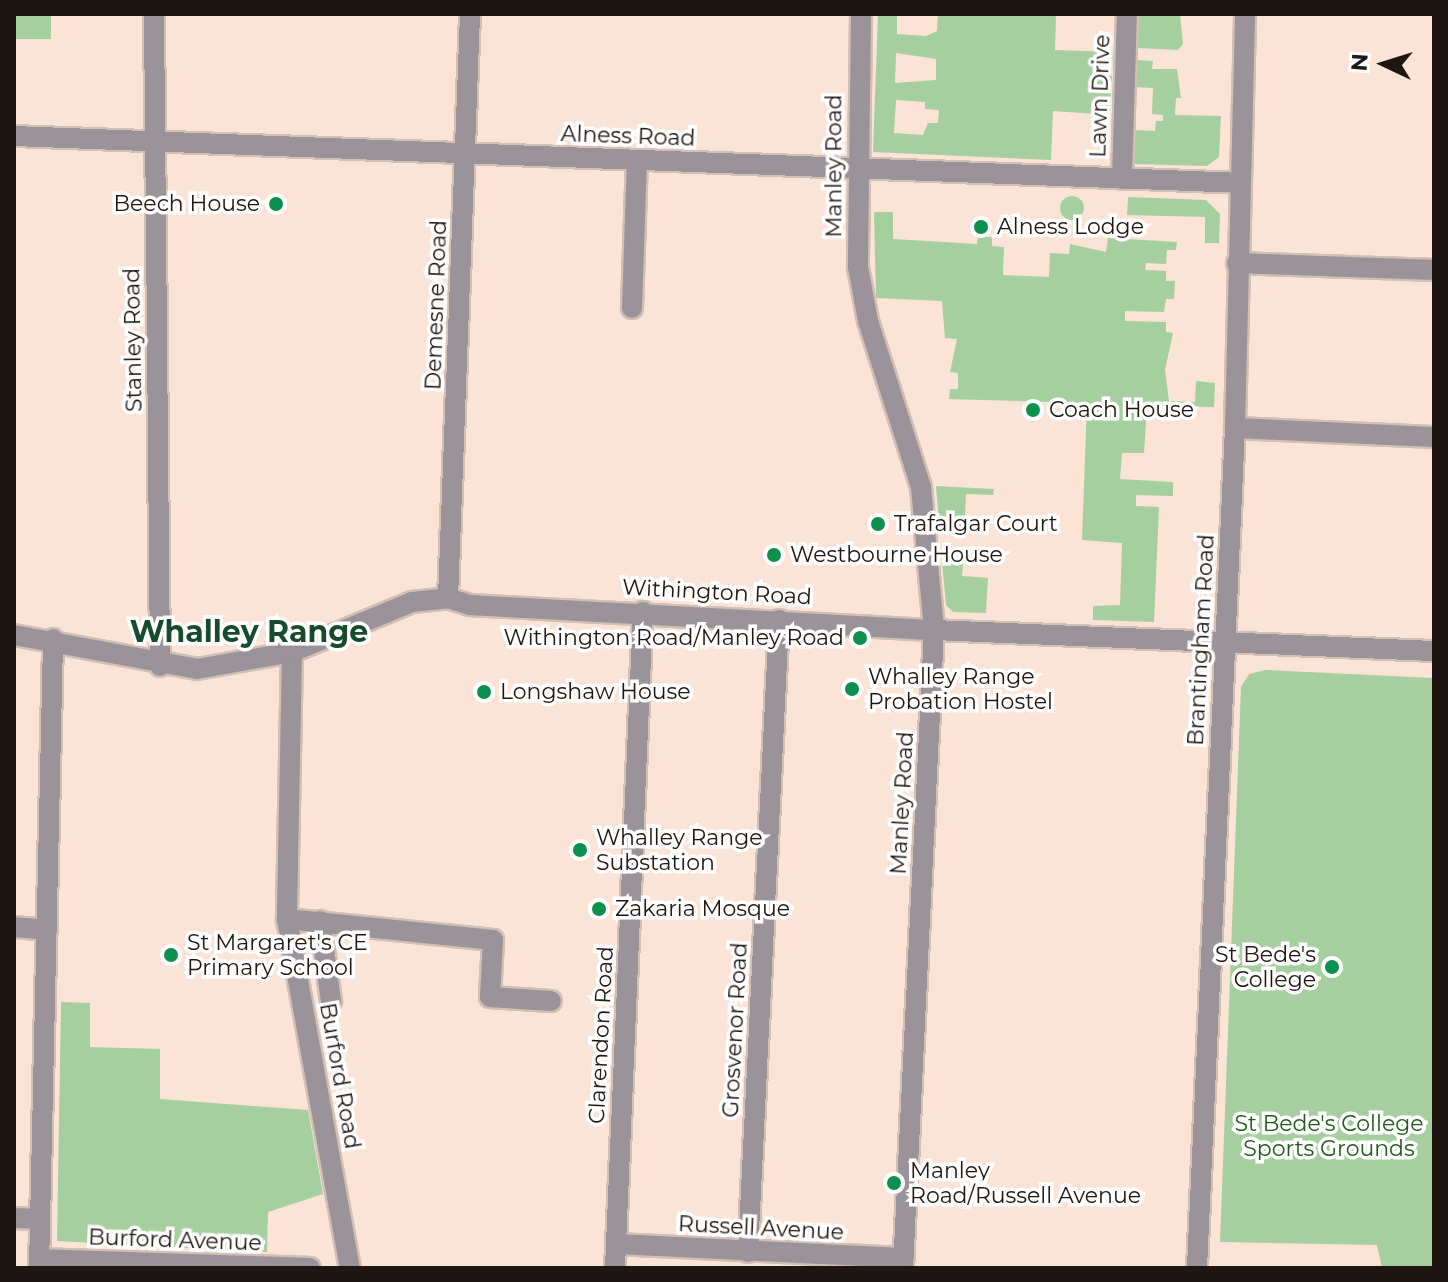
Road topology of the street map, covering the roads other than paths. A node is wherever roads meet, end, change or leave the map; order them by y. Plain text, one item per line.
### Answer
1 (154, 14) edge
2 (470, 14) edge
3 (861, 14) edge
4 (1127, 14) edge
5 (1245, 14) edge
6 (14, 136) edge
7 (155, 141) junction
8 (466, 153) junction
9 (637, 160) junction
10 (856, 169) junction
11 (1122, 179) junction
12 (1241, 183) junction
13 (1237, 263) junction
14 (1434, 270) edge
15 (632, 308) dead end
16 (1235, 428) junction
17 (1434, 437) edge
18 (448, 598) junction
19 (643, 612) junction
20 (779, 620) junction
21 (934, 630) junction
22 (14, 635) edge
23 (53, 639) junction
24 (1225, 641) junction
25 (1434, 651) edge
26 (292, 652) junction
27 (160, 666) junction
28 (287, 919) junction
29 (320, 921) junction
30 (14, 927) edge
31 (47, 930) junction
32 (331, 1001) dead end
33 (551, 1001) dead end
34 (14, 1218) edge
35 (40, 1219) junction
36 (616, 1244) junction
37 (748, 1252) junction
38 (903, 1263) edge
39 (39, 1264) edge
40 (211, 1266) edge
41 (310, 1268) edge
42 (350, 1268) edge
43 (615, 1268) edge
44 (1197, 1268) edge

1 - 7 street, Stanley Road
2 - 8 street, Demesne Road
3 - 10 street, Manley Road
4 - 11 street, Lawn Drive
5 - 12 street, Brantingham Road
6 - 7 street, Alness Road
7 - 8 street, Alness Road
7 - 27 street, Stanley Road
8 - 9 street, Alness Road
8 - 18 street, Demesne Road
9 - 10 street, Alness Road
9 - 15 street
10 - 11 street, Alness Road
10 - 21 street, Manley Road
11 - 12 street, Alness Road
12 - 13 street, Brantingham Road
13 - 14 street
13 - 16 street, Brantingham Road
16 - 17 street
16 - 24 street, Brantingham Road
18 - 19 street, Withington Road
18 - 26 street, Withington Road
19 - 20 street, Withington Road
19 - 36 street, Clarendon Road
20 - 21 street, Withington Road
20 - 37 street, Grosvenor Road
21 - 24 street, Withington Road
21 - 38 street, Manley Road
22 - 23 street, Withington Road
23 - 27 street, Withington Road
23 - 31 street
24 - 25 street, Withington Road
24 - 44 street, Brantingham Road
26 - 27 street, Withington Road
26 - 28 street, Burford Road
28 - 29 street
28 - 42 street, Burford Road
29 - 32 street
29 - 33 street
30 - 31 street
31 - 35 street
34 - 35 street
35 - 39 street
36 - 37 street, Russell Avenue
36 - 43 street, Clarendon Road
37 - 38 street, Russell Avenue
39 - 40 street, Burford Avenue
40 - 41 street, Burford Avenue

